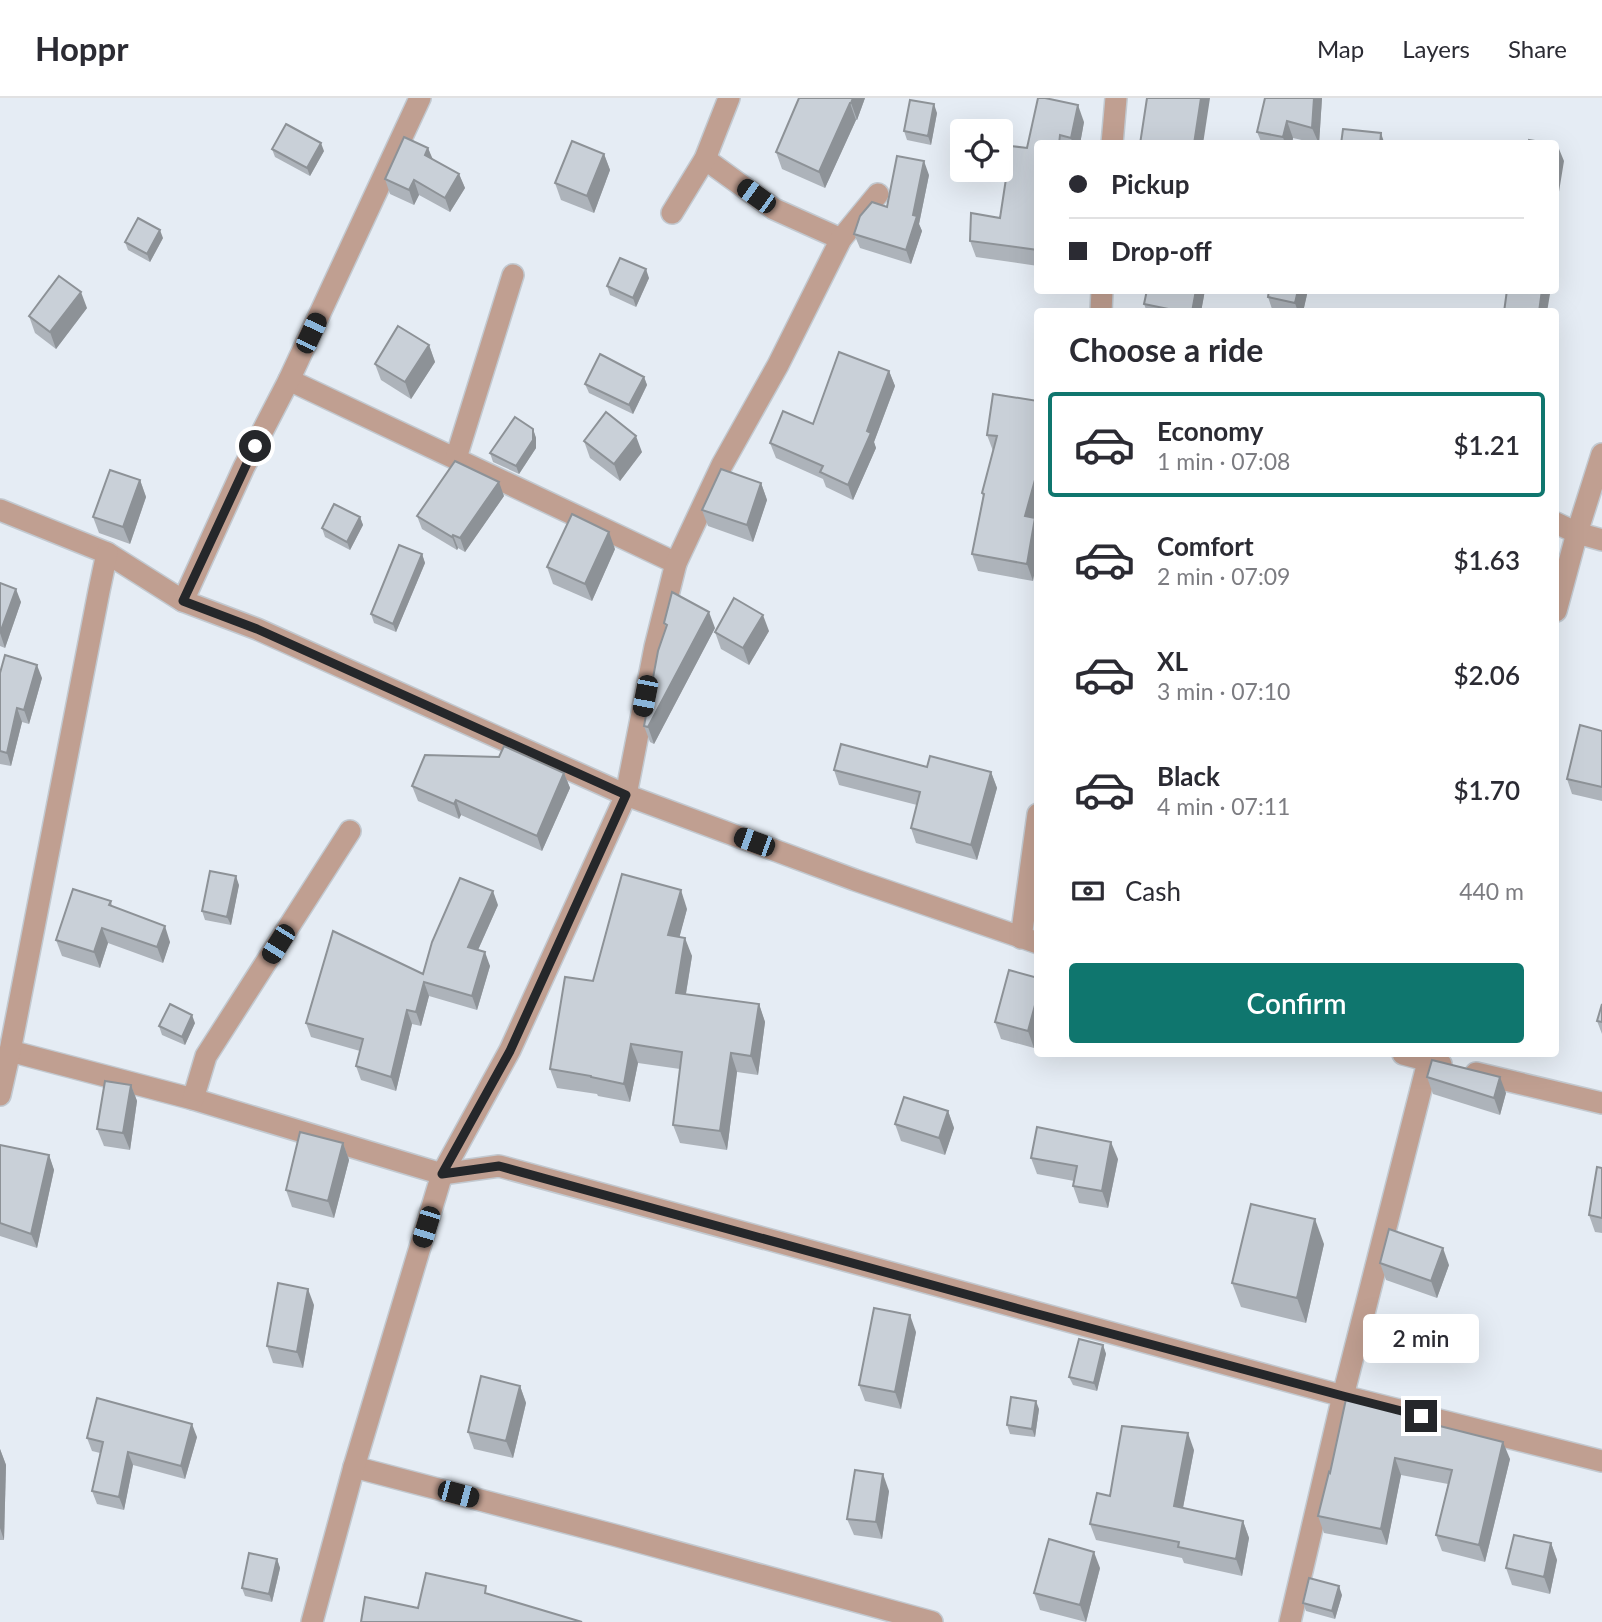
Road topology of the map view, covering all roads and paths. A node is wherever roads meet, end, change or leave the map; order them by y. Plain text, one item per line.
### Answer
1 (420, 98) edge
2 (729, 98) edge
3 (1116, 98) edge
4 (1112, 140) edge
5 (705, 159) junction
6 (878, 194) dead end
7 (672, 213) dead end
8 (841, 239) junction
9 (513, 275) dead end
10 (289, 380) junction
11 (1602, 454) edge
12 (456, 458) junction
13 (0, 510) edge
14 (1559, 524) edge
15 (1577, 533) junction
16 (1602, 540) edge
17 (107, 552) junction
18 (676, 563) junction
19 (1559, 600) edge
20 (183, 601) junction
21 (626, 795) junction
22 (350, 831) dead end
23 (1034, 877) edge
24 (1030, 940) edge
25 (10, 1051) junction
26 (1429, 1057) edge
27 (0, 1095) edge
28 (193, 1099) junction
29 (1602, 1103) edge
30 (442, 1174) junction
31 (1343, 1396) junction
32 (1602, 1461) edge
33 (354, 1467) junction
34 (312, 1622) edge
35 (932, 1622) edge
36 (1290, 1622) edge

1 - 10 street
2 - 5 street
3 - 4 street
5 - 7 street
5 - 8 street
6 - 8 street
8 - 18 street
9 - 12 street
10 - 12 street
10 - 20 street
11 - 15 street
12 - 18 street
13 - 17 street
14 - 15 street
15 - 16 street
15 - 19 street
17 - 20 street
17 - 25 street
18 - 21 street
20 - 21 street
21 - 24 street
21 - 30 street
22 - 28 street
23 - 24 street
25 - 27 street
25 - 28 street
26 - 29 street
26 - 31 street
28 - 30 street
30 - 31 street
30 - 33 street
31 - 32 street
31 - 36 street
33 - 34 street
33 - 35 street

